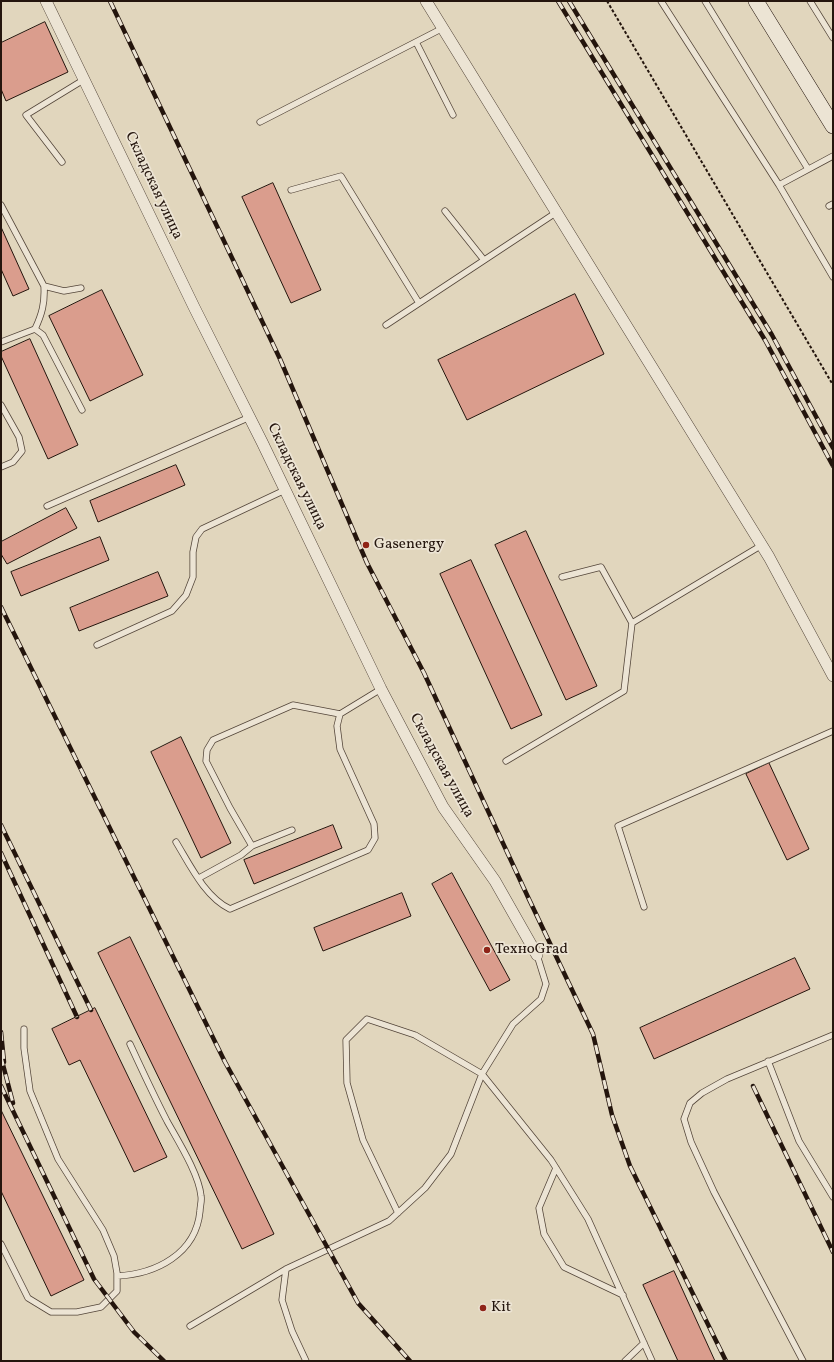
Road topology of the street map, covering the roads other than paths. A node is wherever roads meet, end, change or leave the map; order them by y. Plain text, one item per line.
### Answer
1 (46, 1) edge
2 (426, 1) edge
3 (661, 1) edge
4 (705, 1) edge
5 (756, 1) edge
6 (810, 1) edge
7 (443, 28) junction
8 (833, 38) edge
9 (416, 42) junction
10 (85, 79) junction
11 (453, 115) dead end
12 (260, 122) dead end
13 (833, 126) edge
14 (833, 156) edge
15 (62, 162) dead end
16 (808, 169) junction
17 (779, 185) junction
18 (291, 190) dead end
19 (1, 205) edge
20 (445, 210) dead end
21 (557, 211) junction
22 (484, 260) junction
23 (833, 277) edge
24 (44, 286) junction
25 (81, 288) dead end
26 (419, 303) junction
27 (386, 325) dead end
28 (35, 329) junction
29 (1, 342) edge
30 (1, 405) edge
31 (82, 410) dead end
32 (250, 417) junction
33 (1, 467) edge
34 (285, 490) junction
35 (47, 506) dead end
36 (762, 545) junction
37 (562, 577) dead end
38 (632, 623) junction
39 (97, 645) dead end
40 (833, 676) edge
41 (381, 689) junction
42 (340, 714) junction
43 (833, 731) edge
44 (506, 761) dead end
45 (292, 830) dead end
46 (176, 842) dead end
47 (252, 846) junction
48 (199, 878) junction
49 (644, 907) dead end
50 (537, 956) joint
51 (24, 1029) dead end
52 (833, 1035) edge
53 (130, 1044) dead end
54 (768, 1061) junction
55 (482, 1074) junction
56 (556, 1168) junction
57 (833, 1197) edge
58 (398, 1212) junction
59 (1, 1244) edge
60 (286, 1269) junction
61 (117, 1276) junction
62 (623, 1295) junction
63 (190, 1326) dead end
64 (644, 1342) junction
65 (306, 1361) edge
66 (625, 1361) edge
67 (652, 1361) edge
68 (803, 1361) edge

1 - 10 street, Складская улица
2 - 7 street
3 - 17 lane
4 - 16 lane
5 - 13 street
6 - 8 lane
7 - 9 lane
7 - 21 street
9 - 11 lane
9 - 12 lane
10 - 15 lane
10 - 32 street, Складская улица
14 - 16 lane
16 - 17 lane
17 - 23 lane
18 - 26 lane
19 - 24 lane
20 - 22 lane
21 - 22 lane
21 - 36 street
22 - 26 lane
24 - 25 lane
24 - 28 lane
26 - 27 lane
28 - 29 lane
28 - 31 lane
30 - 33 lane
32 - 34 street, Складская улица
32 - 35 lane
34 - 39 lane
34 - 41 street, Складская улица
36 - 38 lane
36 - 40 street
37 - 38 lane
38 - 44 lane
41 - 42 lane
41 - 50 street, Складская улица
42 - 47 lane
42 - 48 lane
43 - 49 lane
45 - 47 lane
46 - 48 lane
47 - 48 lane
50 - 55 lane
51 - 61 lane
52 - 54 lane
53 - 61 lane
54 - 57 lane
54 - 68 lane
55 - 56 lane
55 - 58 lane
55 - 58 lane
56 - 62 lane
56 - 62 lane
58 - 60 lane
59 - 61 lane
60 - 63 lane
60 - 65 lane
62 - 64 lane
64 - 66 lane
64 - 67 lane

